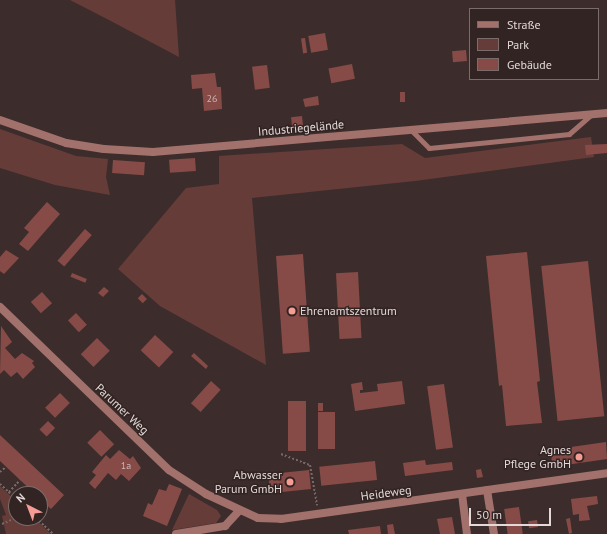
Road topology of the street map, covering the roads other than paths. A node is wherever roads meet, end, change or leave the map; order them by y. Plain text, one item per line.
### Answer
1 (607, 112) edge
2 (591, 114) junction
3 (0, 120) edge
4 (412, 131) junction
5 (0, 307) edge
6 (607, 473) edge
7 (487, 490) junction
8 (462, 494) junction
9 (239, 511) junction
10 (176, 534) edge
11 (467, 534) edge
12 (494, 534) edge

1 - 2 street, Industriegelände
2 - 4 street, Industriegelände
2 - 4 lane
3 - 4 street, Industriegelände
5 - 9 street, Parumer Weg
6 - 7 street, Heideweg
7 - 8 street, Heideweg
7 - 12 street
8 - 9 street, Heideweg
8 - 11 street
9 - 10 street

